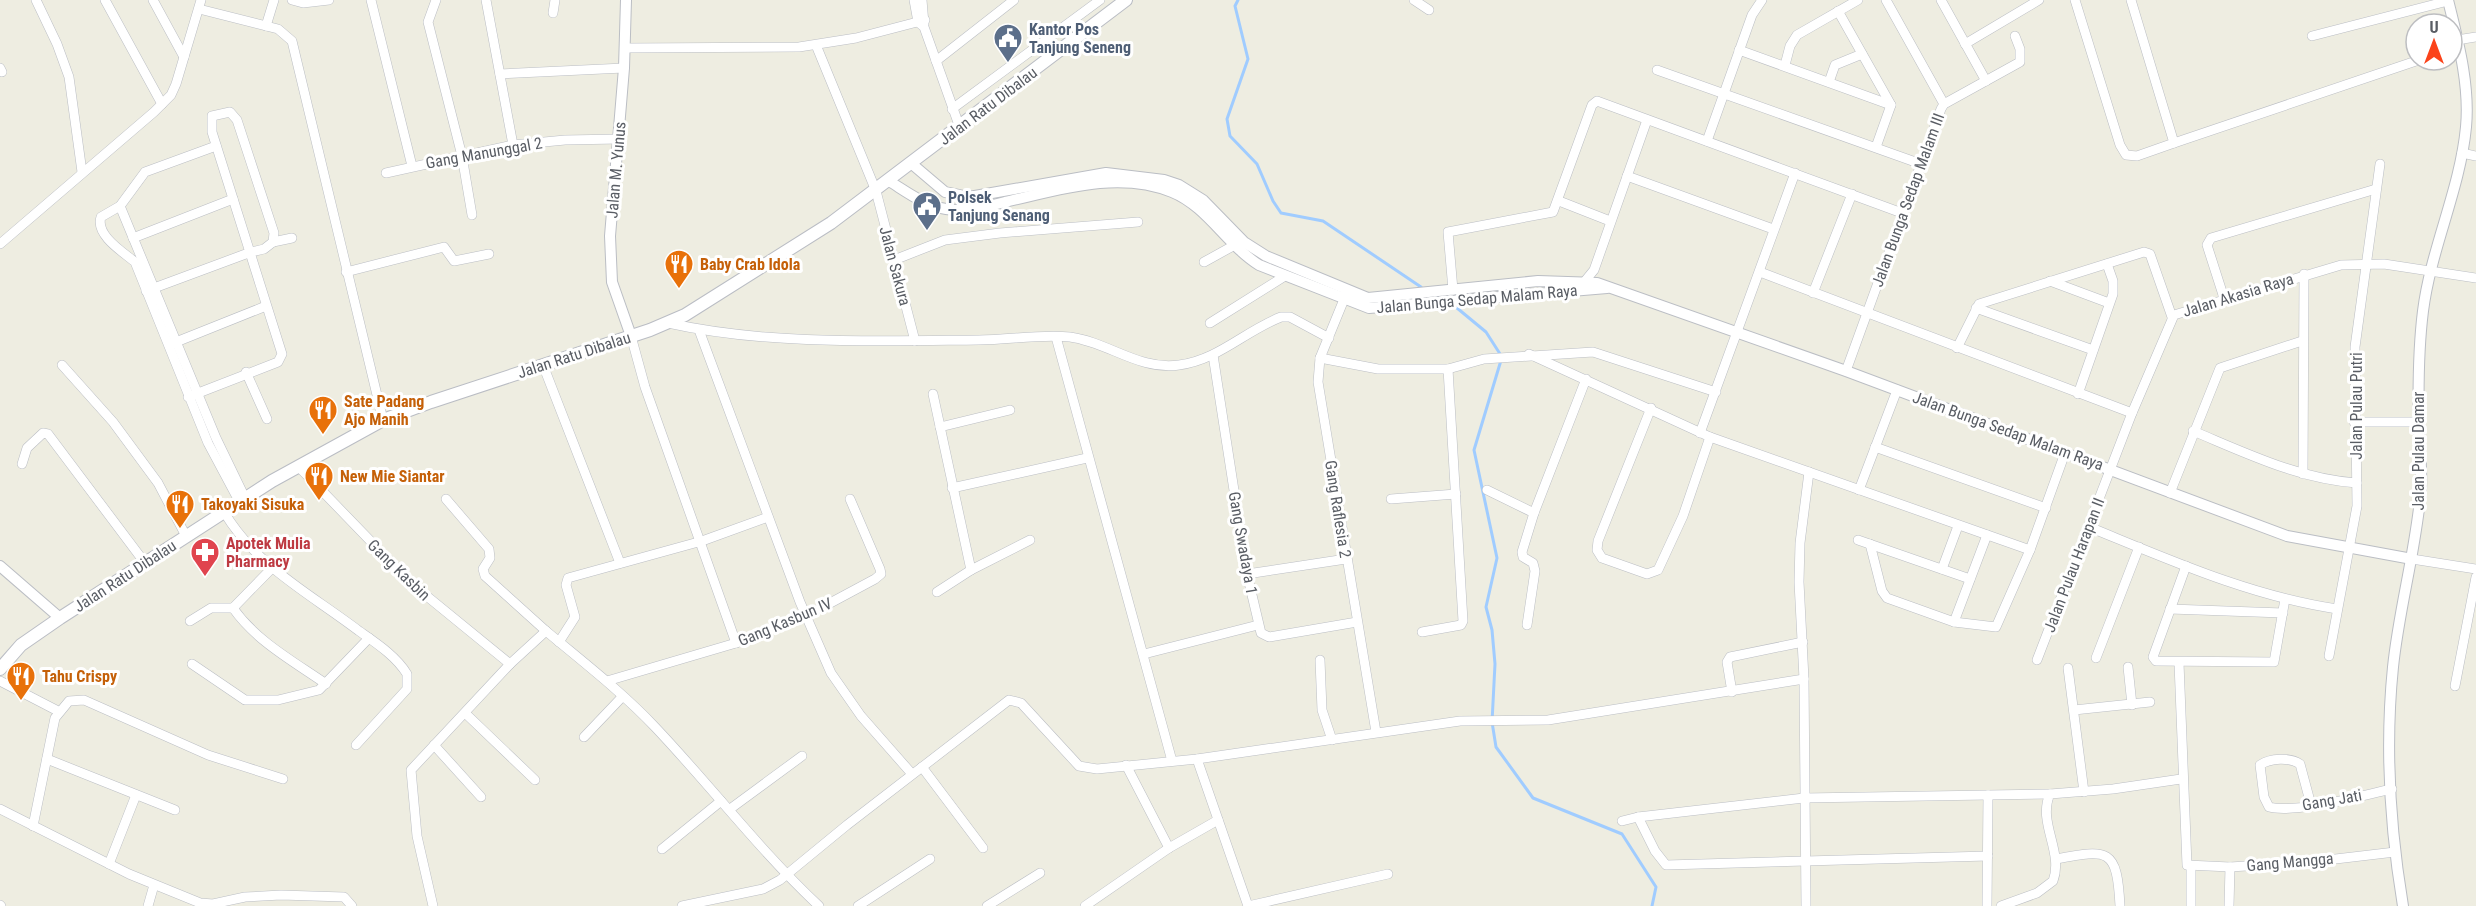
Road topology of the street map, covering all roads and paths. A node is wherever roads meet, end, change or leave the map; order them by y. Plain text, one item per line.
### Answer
1 (36, 0) edge
2 (105, 0) edge
3 (153, 0) edge
4 (274, 0) edge
5 (292, 0) edge
6 (329, 0) edge
7 (371, 0) edge
8 (436, 0) edge
9 (486, 0) edge
10 (555, 0) edge
11 (626, 0) edge
12 (914, 0) edge
13 (922, 0) edge
14 (1014, 0) edge
15 (1101, 0) edge
16 (1126, 0) edge
17 (1414, 0) edge
18 (1762, 0) edge
19 (1858, 0) edge
20 (1886, 0) edge
21 (2039, 0) edge
22 (2088, 0) edge
23 (2131, 0) edge
24 (2448, 0) edge
25 (1945, 1) edge
26 (200, 3) edge
27 (2077, 3) edge
28 (1429, 10) dead end
29 (1838, 11) junction
30 (1111, 12) junction
31 (553, 14) dead end
32 (922, 23) junction
33 (266, 26) junction
34 (2015, 36) dead end
35 (2312, 36) dead end
36 (1965, 44) junction
37 (816, 45) junction
38 (625, 48) junction
39 (1739, 50) junction
40 (1862, 54) junction
41 (184, 57) junction
42 (936, 61) junction
43 (1785, 65) junction
44 (2404, 65) edge
45 (624, 68) junction
46 (1657, 70) dead end
47 (2460, 72) edge
48 (500, 74) junction
49 (1986, 81) junction
50 (1829, 82) junction
51 (1724, 93) junction
52 (162, 104) junction
53 (1944, 104) junction
54 (1891, 105) junction
55 (952, 109) junction
56 (1647, 120) junction
57 (960, 128) junction
58 (619, 140) junction
59 (1707, 141) junction
60 (2174, 143) junction
61 (513, 145) junction
62 (216, 146) junction
63 (1876, 147) junction
64 (2462, 153) junction
65 (106, 154) junction
66 (462, 156) junction
67 (2476, 156) edge
68 (80, 157) junction
69 (912, 164) junction
70 (1921, 164) junction
71 (2380, 164) dead end
72 (412, 166) junction
73 (82, 172) junction
74 (386, 172) dead end
75 (1795, 173) junction
76 (1627, 176) junction
77 (889, 181) junction
78 (2376, 189) junction
79 (876, 191) junction
80 (1851, 194) junction
81 (234, 199) junction
82 (1558, 201) junction
83 (120, 206) junction
84 (1902, 213) junction
85 (472, 215) dead end
86 (1610, 221) junction
87 (1138, 222) dead end
88 (1773, 229) junction
89 (133, 238) junction
90 (292, 238) dead end
91 (273, 242) junction
92 (0, 244) edge
93 (1233, 246) junction
94 (251, 252) junction
95 (489, 254) dead end
96 (139, 260) junction
97 (894, 260) junction
98 (1204, 262) dead end
99 (2367, 262) junction
100 (2107, 264) junction
101 (2431, 270) junction
102 (346, 272) junction
103 (1760, 272) junction
104 (2304, 274) junction
105 (1285, 276) junction
106 (2476, 278) edge
107 (2050, 281) junction
108 (1594, 286) junction
109 (150, 290) junction
110 (1813, 293) junction
111 (1452, 294) junction
112 (1346, 295) junction
113 (2224, 298) junction
114 (2109, 303) junction
115 (266, 306) junction
116 (1976, 308) junction
117 (1866, 314) junction
118 (2172, 317) junction
119 (668, 323) junction
120 (1210, 323) dead end
121 (699, 330) junction
122 (1738, 333) junction
123 (631, 336) junction
124 (1056, 337) junction
125 (1329, 338) junction
126 (915, 341) junction
127 (2302, 341) junction
128 (172, 344) junction
129 (1957, 348) junction
130 (2093, 350) junction
131 (1529, 354) junction
132 (1213, 355) junction
133 (1320, 358) junction
134 (62, 365) dead end
135 (543, 365) junction
136 (1448, 369) junction
137 (1846, 371) junction
138 (246, 372) junction
139 (1586, 379) junction
140 (1898, 390) junction
141 (1716, 392) junction
142 (933, 394) dead end
143 (2078, 394) junction
144 (192, 395) junction
145 (1651, 408) junction
146 (1010, 410) dead end
147 (2132, 413) junction
148 (267, 419) dead end
149 (383, 420) junction
150 (2354, 422) junction
151 (2419, 422) junction
152 (940, 427) junction
153 (2193, 431) junction
154 (1700, 432) junction
155 (1710, 437) junction
156 (1875, 447) junction
157 (2065, 453) junction
158 (1088, 458) junction
159 (22, 464) dead end
160 (298, 466) junction
161 (2111, 470) junction
162 (1809, 472) junction
163 (2303, 474) junction
164 (2357, 483) junction
165 (952, 488) junction
166 (1487, 490) dead end
167 (1859, 490) junction
168 (2170, 493) junction
169 (1456, 494) junction
170 (1391, 499) dead end
171 (242, 500) junction
172 (446, 500) dead end
173 (850, 500) dead end
174 (2046, 508) junction
175 (224, 512) junction
176 (1534, 513) junction
177 (768, 517) junction
178 (1958, 526) junction
179 (2089, 526) junction
180 (1987, 535) junction
181 (186, 536) junction
182 (1030, 540) dead end
183 (1858, 540) dead end
184 (702, 542) junction
185 (1870, 544) junction
186 (2139, 547) junction
187 (2348, 549) junction
188 (2030, 550) junction
189 (1346, 559) junction
190 (2412, 559) junction
191 (145, 563) junction
192 (620, 563) junction
193 (0, 566) edge
194 (2186, 566) junction
195 (272, 568) junction
196 (1942, 569) junction
197 (2476, 569) edge
198 (971, 570) junction
199 (1247, 574) junction
200 (2476, 577) edge
201 (1970, 579) junction
202 (937, 592) dead end
203 (2285, 599) junction
204 (233, 608) junction
205 (2170, 609) junction
206 (2337, 609) junction
207 (2283, 613) junction
208 (806, 616) junction
209 (60, 618) junction
210 (190, 621) dead end
211 (1357, 622) junction
212 (1954, 622) junction
213 (1258, 625) junction
214 (1527, 625) dead end
215 (546, 631) junction
216 (1422, 632) dead end
217 (2465, 633) junction
218 (2476, 636) edge
219 (369, 638) junction
220 (559, 642) junction
221 (1803, 642) junction
222 (736, 643) junction
223 (1144, 654) junction
224 (2329, 656) dead end
225 (2096, 658) dead end
226 (1320, 660) dead end
227 (2037, 660) dead end
228 (510, 663) junction
229 (2179, 663) junction
230 (192, 664) dead end
231 (2128, 667) dead end
232 (2068, 668) dead end
233 (0, 669) edge
234 (1804, 679) junction
235 (0, 681) edge
236 (607, 681) junction
237 (326, 684) junction
238 (2455, 686) dead end
239 (1732, 692) junction
240 (622, 697) junction
241 (2150, 702) dead end
242 (2132, 705) junction
243 (2074, 710) junction
244 (58, 711) junction
245 (465, 712) junction
246 (1376, 732) junction
247 (584, 737) dead end
248 (1332, 740) junction
249 (356, 745) dead end
250 (434, 745) junction
251 (802, 756) dead end
252 (47, 759) junction
253 (1197, 759) junction
254 (1172, 761) junction
255 (1126, 765) junction
256 (922, 767) junction
257 (912, 774) junction
258 (283, 779) dead end
259 (2181, 779) junction
260 (535, 780) dead end
261 (2392, 789) junction
262 (2084, 792) junction
263 (2050, 794) junction
264 (136, 795) junction
265 (1988, 795) junction
266 (481, 797) dead end
267 (1804, 798) junction
268 (721, 801) junction
269 (2311, 805) junction
270 (0, 809) edge
271 (730, 809) junction
272 (175, 810) dead end
273 (1638, 817) junction
274 (1218, 820) junction
275 (1622, 821) dead end
276 (33, 826) junction
277 (1169, 848) junction
278 (662, 849) dead end
279 (983, 849) dead end
280 (2395, 852) junction
281 (1988, 856) junction
282 (930, 859) dead end
283 (2056, 859) junction
284 (1805, 861) junction
285 (109, 864) junction
286 (2188, 865) junction
287 (2230, 867) junction
288 (1040, 873) dead end
289 (1388, 874) dead end
290 (786, 876) junction
291 (153, 885) junction
292 (213, 905) edge
293 (148, 906) edge
294 (352, 906) edge
295 (433, 906) edge
296 (682, 906) edge
297 (819, 906) edge
298 (858, 906) edge
299 (987, 906) edge
300 (1085, 906) edge
301 (1248, 906) edge
302 (1806, 906) edge
303 (1988, 906) edge
304 (2001, 906) edge
305 (2120, 906) edge
306 (2191, 906) edge
307 (2229, 906) edge
308 (2403, 906) edge

1 - 68 street
2 - 52 street
3 - 41 street
4 - 33 street
5 - 6 street
7 - 72 street
8 - 66 street
9 - 48 street
10 - 31 street
11 - 38 street, Jalan M. Yunus
12 - 32 street
13 - 32 street
14 - 42 street
15 - 30 street
15 - 55 street
16 - 30 main road, Jalan Ratu Dibalau
17 - 28 street
18 - 39 street
19 - 29 street
20 - 53 street
21 - 36 street
22 - 27 street
23 - 60 street
24 - 35 street
25 - 36 street
26 - 33 street
26 - 41 street
27 - 60 street
29 - 40 street
29 - 43 street
30 - 57 main road, Jalan Ratu Dibalau
32 - 37 street
32 - 42 street
33 - 102 street
34 - 49 street, Jalan Bunga Sedap Malam III
36 - 49 street
37 - 38 street
37 - 79 street, Jalan Sakura
38 - 45 street, Jalan M. Yunus
39 - 43 street
39 - 51 street
40 - 50 street
40 - 54 street
41 - 52 street
42 - 55 street
43 - 50 street
44 - 60 street
45 - 48 street
45 - 58 street, Jalan M. Yunus
46 - 51 street
47 - 64 street, Jalan Pulau Damar
48 - 61 street
49 - 53 street, Jalan Bunga Sedap Malam III
50 - 54 street
51 - 59 street
51 - 63 street
52 - 65 street
53 - 70 street, Jalan Bunga Sedap Malam III
54 - 63 street
55 - 57 street
56 - 59 street
56 - 76 street
56 - 82 street
57 - 69 main road, Jalan Ratu Dibalau
58 - 61 street, Gang Manunggal 2
58 - 123 street, Jalan M. Yunus
59 - 75 street
61 - 66 street, Gang Manunggal 2
62 - 81 street
62 - 83 street
62 - 91 street
63 - 70 street
64 - 67 street
64 - 101 street, Jalan Pulau Damar
65 - 68 street
65 - 73 street
66 - 72 street, Gang Manunggal 2
66 - 85 street
68 - 73 street
69 - 77 main road, Jalan Ratu Dibalau
69 - 112 street, Jalan Bunga Sedap Malam Raya
70 - 84 street, Jalan Bunga Sedap Malam III
71 - 78 street, Jalan Pulau Putri
72 - 74 street, Gang Manunggal 2
73 - 92 street
75 - 80 street
75 - 88 street
76 - 86 street
76 - 88 street
77 - 79 main road, Jalan Ratu Dibalau
77 - 93 street, Jalan Bunga Sedap Malam Raya
78 - 99 street, Jalan Pulau Putri
78 - 113 street
79 - 97 street, Jalan Sakura
79 - 119 main road, Jalan Ratu Dibalau
80 - 84 street
80 - 110 street
81 - 89 street
81 - 94 street
82 - 86 street
82 - 111 street
83 - 89 street
83 - 96 street
84 - 117 street, Jalan Bunga Sedap Malam III
86 - 108 street
87 - 97 street
88 - 103 street
89 - 96 street
90 - 91 street
91 - 94 street
93 - 98 street
93 - 105 street, Jalan Bunga Sedap Malam Raya
94 - 109 street
94 - 115 street
95 - 102 street
96 - 109 street
97 - 126 street, Jalan Sakura
99 - 101 street, Jalan Akasia Raya
99 - 104 street, Jalan Akasia Raya
99 - 150 street, Jalan Pulau Putri
100 - 107 street
100 - 114 street
100 - 118 street
101 - 106 street, Jalan Akasia Raya
101 - 151 street, Jalan Pulau Damar
102 - 149 street
103 - 110 street
103 - 122 street
104 - 113 street, Jalan Akasia Raya
104 - 127 street
105 - 112 street, Jalan Bunga Sedap Malam Raya
105 - 120 street
107 - 114 street
107 - 116 street
108 - 111 street, Jalan Bunga Sedap Malam Raya
108 - 122 street, Jalan Bunga Sedap Malam Raya
109 - 128 street
110 - 117 street
111 - 112 street, Jalan Bunga Sedap Malam Raya
111 - 112 street, Jalan Bunga Sedap Malam Raya
112 - 125 street, Gang Raflesia 2
113 - 118 street, Jalan Akasia Raya
114 - 130 street
115 - 128 street
115 - 138 street
116 - 129 street
116 - 130 street
117 - 129 street
117 - 137 street, Jalan Bunga Sedap Malam III
118 - 147 street, Jalan Akasia Raya
119 - 121 street
119 - 123 main road, Jalan Ratu Dibalau
121 - 126 street
121 - 177 street
122 - 137 street, Jalan Bunga Sedap Malam Raya
122 - 141 street
123 - 135 main road, Jalan Ratu Dibalau
123 - 184 street
124 - 126 street
124 - 132 street
124 - 158 street
125 - 132 street
125 - 133 street, Gang Raflesia 2
127 - 153 street
127 - 163 street
128 - 144 street
129 - 143 street
130 - 143 street
131 - 136 street
131 - 139 street
131 - 141 street
132 - 199 street, Gang Swadaya 1
133 - 136 street
133 - 189 street, Gang Raflesia 2
134 - 181 street
135 - 149 main road, Jalan Ratu Dibalau
135 - 192 street
136 - 169 street
137 - 140 street, Jalan Bunga Sedap Malam Raya
138 - 144 street
138 - 148 street
139 - 145 street
139 - 176 street
140 - 156 street
140 - 157 street, Jalan Bunga Sedap Malam Raya
141 - 154 street
142 - 152 street
143 - 147 street
144 - 171 street
145 - 154 street
145 - 155 street
146 - 152 street
147 - 161 street, Jalan Akasia Raya
149 - 160 main road, Jalan Ratu Dibalau
150 - 151 street
150 - 164 street, Jalan Pulau Putri
151 - 190 street, Jalan Pulau Damar
152 - 165 street
153 - 163 street
153 - 168 street
154 - 155 street
155 - 162 street
156 - 167 street
156 - 174 street
157 - 161 street, Jalan Bunga Sedap Malam Raya
157 - 174 street
158 - 165 street
158 - 223 street
159 - 191 street
160 - 171 main road, Jalan Ratu Dibalau
160 - 228 street, Gang Kasbin
161 - 168 street, Jalan Bunga Sedap Malam Raya
161 - 179 street, Jalan Pulau Harapan II
162 - 167 street
162 - 221 street
163 - 164 street
164 - 187 street, Jalan Pulau Putri
165 - 198 street
166 - 176 street
167 - 178 street
168 - 187 street, Jalan Bunga Sedap Malam Raya
169 - 170 street
169 - 216 street
171 - 175 main road, Jalan Ratu Dibalau
172 - 215 street
173 - 208 street, Gang Kasbun IV
174 - 188 street
175 - 181 main road, Jalan Ratu Dibalau
175 - 195 street
176 - 214 street
177 - 184 street
177 - 208 street
178 - 180 street
178 - 196 street
179 - 186 street
179 - 227 street, Jalan Pulau Harapan II
180 - 188 street
180 - 201 street
181 - 191 main road, Jalan Ratu Dibalau
182 - 198 street
183 - 185 street
184 - 192 street
184 - 222 street
185 - 196 street
185 - 212 street
186 - 194 street
186 - 225 street
187 - 190 street, Jalan Bunga Sedap Malam Raya
187 - 206 street, Jalan Pulau Putri
188 - 212 street
189 - 199 street
189 - 211 street, Gang Raflesia 2
190 - 197 street
190 - 261 street, Jalan Pulau Damar
191 - 209 main road, Jalan Ratu Dibalau
192 - 220 street
193 - 209 street
194 - 203 street
194 - 205 street
195 - 204 street
195 - 219 street
196 - 201 street
198 - 202 street
199 - 213 street, Gang Swadaya 1
200 - 217 street
201 - 212 street
203 - 206 street
203 - 207 street
204 - 210 street
204 - 237 street
205 - 207 street
205 - 229 street
206 - 224 street, Jalan Pulau Putri
207 - 229 street
208 - 222 street, Gang Kasbun IV
208 - 257 street
209 - 233 main road, Jalan Ratu Dibalau
211 - 213 street
211 - 246 street, Gang Raflesia 2
213 - 223 street
215 - 220 street
215 - 228 street
217 - 218 street
217 - 238 street
219 - 237 street
219 - 249 street
220 - 236 street
221 - 234 street
221 - 239 street
222 - 236 street, Gang Kasbun IV
223 - 254 street
226 - 248 street
228 - 245 street
229 - 259 street
230 - 237 street
231 - 242 street
232 - 243 street
234 - 239 street
234 - 267 street
235 - 244 street
236 - 240 street
239 - 246 street
240 - 247 street
240 - 268 street
241 - 242 street
242 - 243 street
243 - 262 street
244 - 252 street
244 - 258 street
245 - 250 street
245 - 260 street
246 - 248 street
248 - 253 street
250 - 266 street
250 - 295 street
251 - 271 street
252 - 264 street
252 - 276 street
253 - 254 street
253 - 274 street
254 - 255 street
255 - 256 street
255 - 277 street
256 - 257 street
256 - 279 street
257 - 290 street
259 - 262 street
259 - 286 street
261 - 269 street, Gang Jati
261 - 280 street, Jalan Pulau Damar
262 - 263 street
263 - 265 street
263 - 283 street
264 - 272 street
264 - 285 street
265 - 267 street
265 - 281 street
267 - 273 street
267 - 284 street
268 - 271 street
268 - 278 street
269 - 269 street, Gang Jati
270 - 276 street
271 - 290 street
273 - 275 street
273 - 284 street
274 - 277 street
274 - 301 street
276 - 285 street
277 - 300 street
280 - 287 street, Gang Mangga
280 - 308 street, Jalan Pulau Damar
281 - 284 street
281 - 303 street
282 - 298 street
283 - 304 street
283 - 305 street
284 - 302 street
285 - 291 street
286 - 287 street, Gang Mangga
286 - 306 street
287 - 307 street
288 - 299 street
289 - 301 street
290 - 296 street
290 - 297 street
291 - 292 street
291 - 293 street
292 - 294 street

